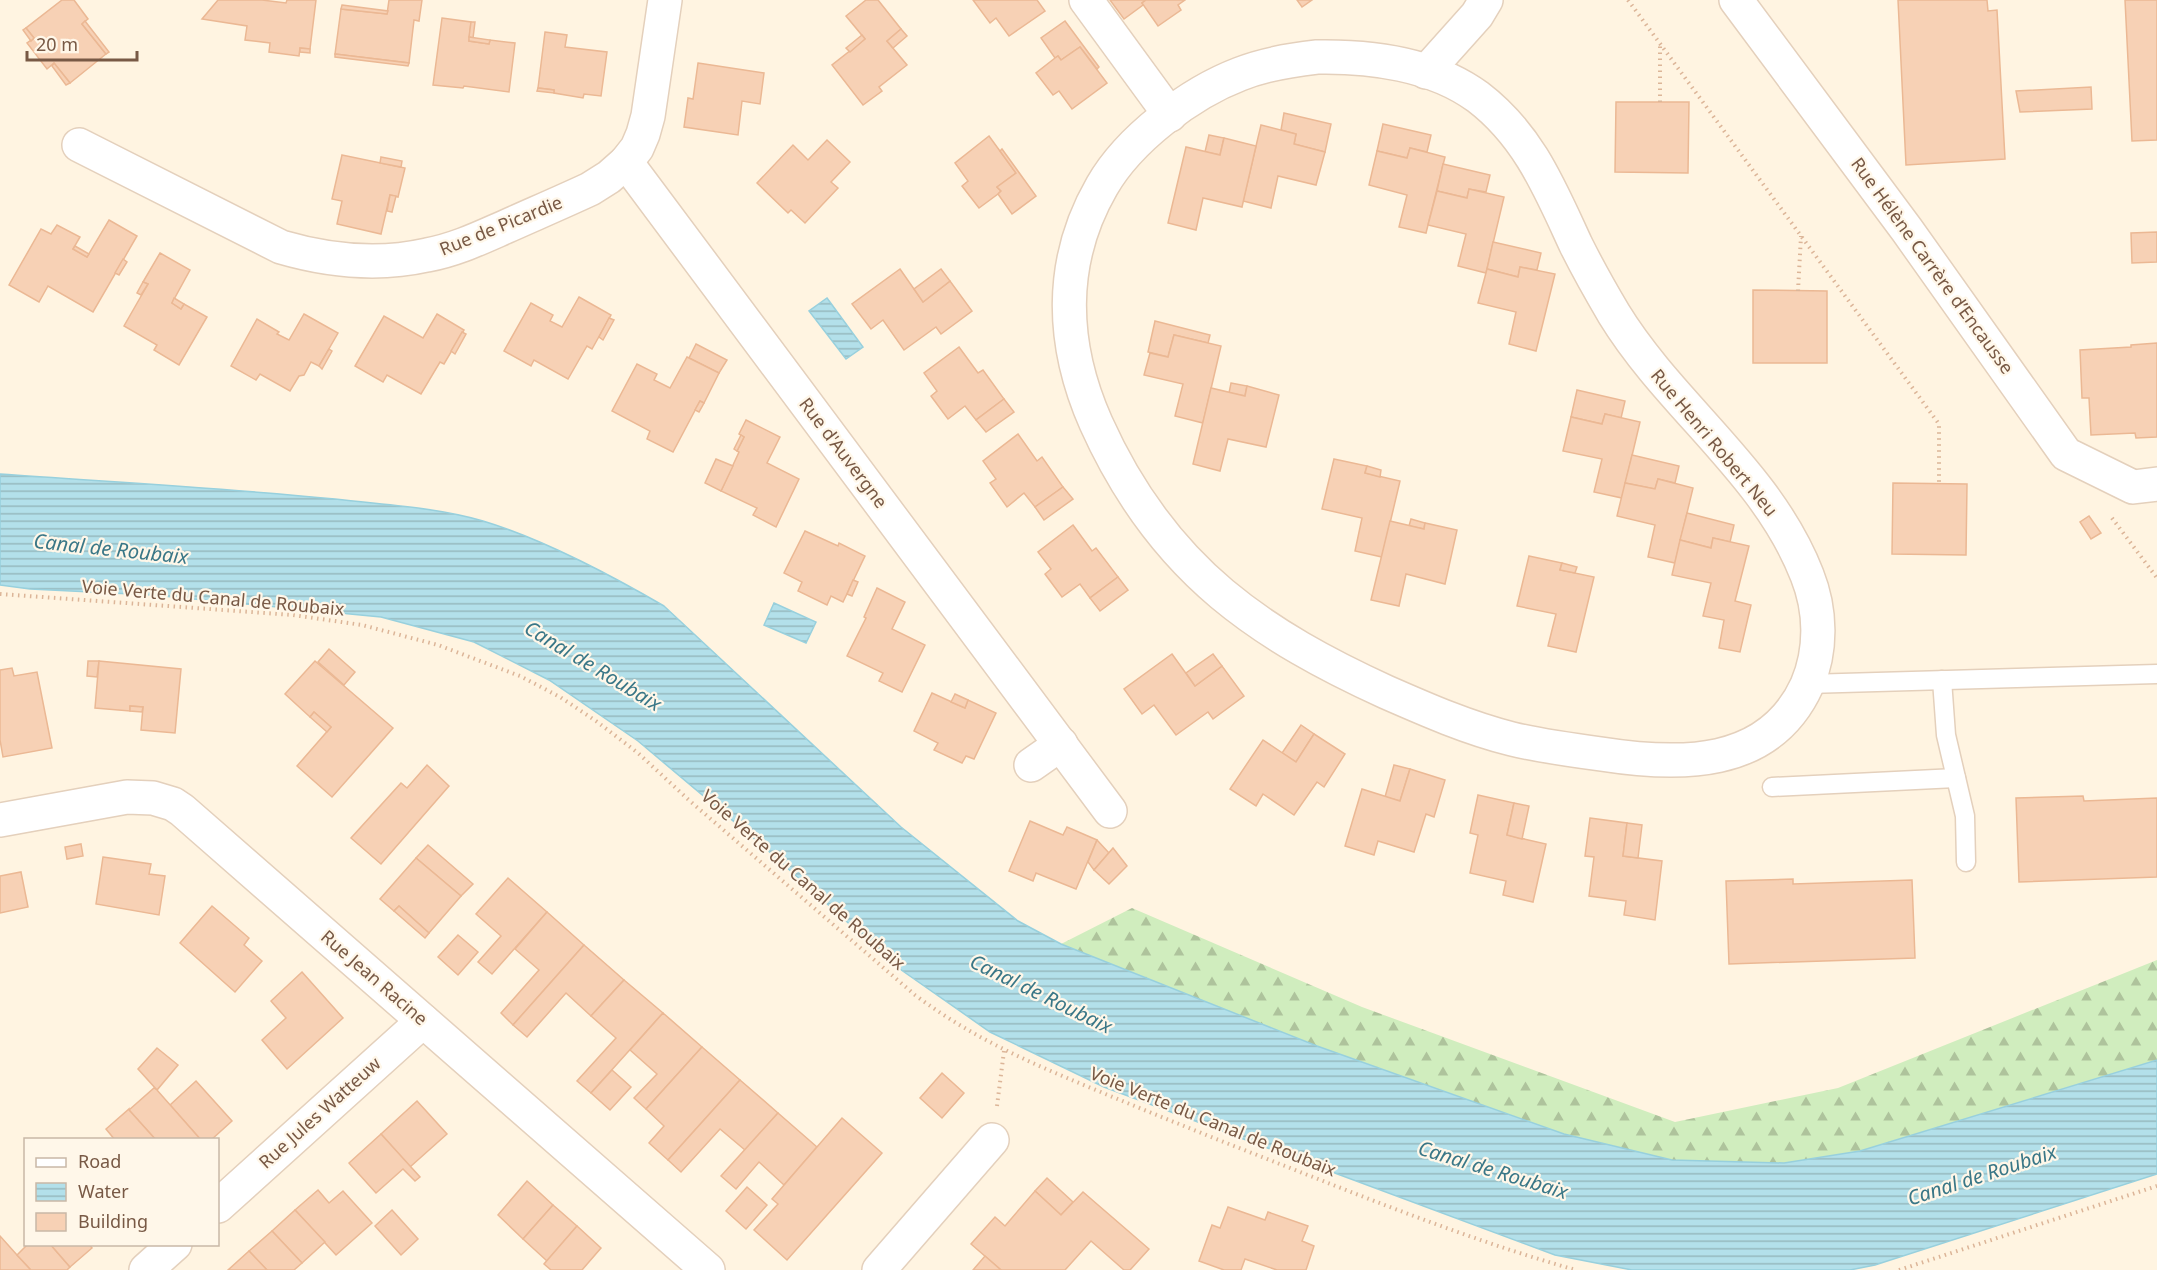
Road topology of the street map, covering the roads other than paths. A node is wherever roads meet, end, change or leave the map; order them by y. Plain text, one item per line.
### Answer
1 (665, 0) edge
2 (1086, 0) edge
3 (1486, 0) edge
4 (1736, 0) edge
5 (1426, 72) junction
6 (1170, 116) junction
7 (79, 145) dead end
8 (626, 162) junction
9 (2157, 484) edge
10 (2157, 674) edge
11 (1942, 680) junction
12 (1807, 684) junction
13 (1061, 744) junction
14 (1031, 765) dead end
15 (1956, 778) junction
16 (1772, 787) dead end
17 (1110, 811) dead end
18 (0, 820) edge
19 (1966, 862) dead end
20 (423, 1021) junction
21 (993, 1140) road end
22 (219, 1205) edge
23 (173, 1246) edge
24 (146, 1270) edge
25 (708, 1270) edge
26 (879, 1270) edge

1 - 8 street, Rue de Picardie
2 - 6 street
3 - 5 street
4 - 9 street, Rue Hélène Carrère d’Encausse
5 - 6 street, Rue Henri Robert Neu
5 - 12 street, Rue Henri Robert Neu
6 - 12 street, Rue Henri Robert Neu
7 - 8 street, Rue de Picardie
8 - 13 street, Rue d'Auvergne
10 - 11 lane
11 - 12 lane
11 - 15 lane
13 - 14 street
13 - 17 street, Rue d'Auvergne
15 - 16 lane
15 - 19 lane
18 - 20 street, Rue Jean Racine
20 - 22 street, Rue Jules Watteuw
20 - 25 street, Rue Jean Racine
21 - 26 street
23 - 24 street

